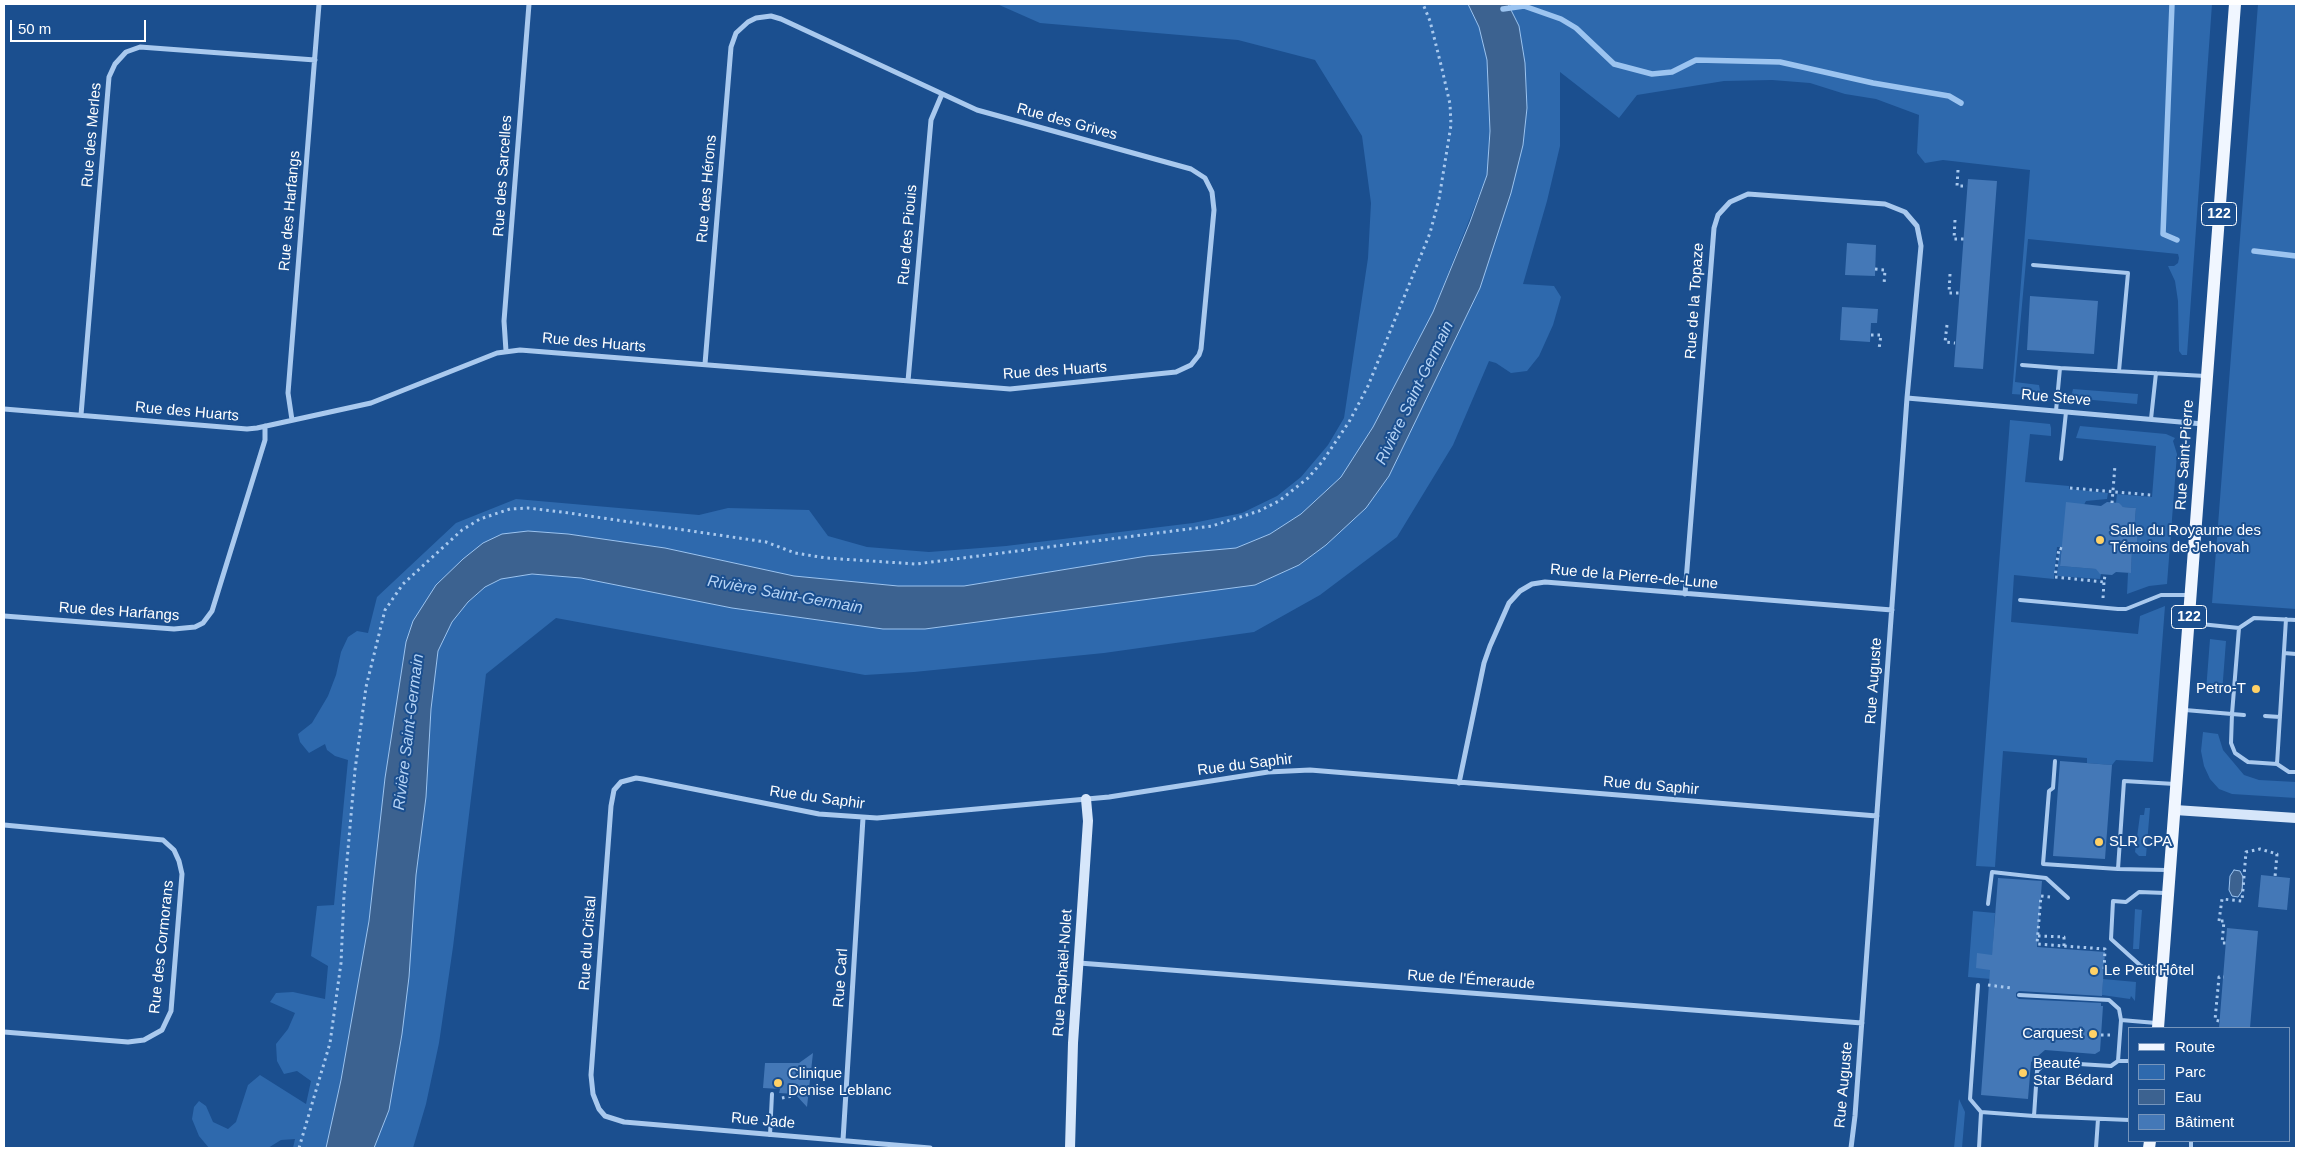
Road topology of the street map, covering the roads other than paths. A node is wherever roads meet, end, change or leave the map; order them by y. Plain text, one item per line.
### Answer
1 (320, 4) edge
2 (529, 4) edge
3 (2235, 4) edge
4 (748, 22) joint
5 (315, 60) junction
6 (942, 94) junction
7 (1911, 218) joint
8 (2033, 265) dead end
9 (506, 351) junction
10 (705, 364) junction
11 (1191, 365) joint
12 (2022, 365) dead end
13 (2060, 368) junction
14 (2119, 371) junction
15 (2156, 374) junction
16 (2207, 377) junction
17 (908, 381) junction
18 (1907, 398) junction
19 (4, 409) edge
20 (2056, 411) junction
21 (2066, 412) junction
22 (81, 415) junction
23 (292, 420) junction
24 (2151, 420) junction
25 (2204, 424) junction
26 (265, 426) junction
27 (2061, 459) dead end
28 (1685, 594) junction
29 (2191, 595) junction
30 (2020, 600) dead end
31 (1892, 610) junction
32 (4, 616) edge
33 (2286, 619) junction
34 (2296, 620) edge
35 (2189, 623) junction
36 (2239, 628) junction
37 (2284, 653) junction
38 (2296, 654) edge
39 (2182, 710) junction
40 (2232, 714) junction
41 (2244, 715) dead end
42 (2265, 716) dead end
43 (2280, 717) junction
44 (2056, 761) dead end
45 (2277, 764) junction
46 (2296, 772) edge
47 (621, 782) joint
48 (1459, 783) junction
49 (2177, 784) junction
50 (1086, 800) junction
51 (2175, 810) junction
52 (1877, 816) junction
53 (863, 818) junction
54 (2296, 818) edge
55 (4, 825) edge
56 (2118, 869) junction
57 (2170, 870) junction
58 (2168, 894) junction
59 (2068, 898) dead end
60 (1988, 904) dead end
61 (1079, 963) junction
62 (2162, 968) junction
63 (1978, 985) road end
64 (2019, 995) road end
65 (2121, 1020) junction
66 (1862, 1022) junction
67 (2158, 1026) edge
68 (4, 1032) edge
69 (2118, 1061) junction
70 (2128, 1061) edge
71 (772, 1094) dead end
72 (599, 1109) joint
73 (1981, 1112) junction
74 (2034, 1116) junction
75 (2098, 1119) junction
76 (2128, 1120) edge
77 (770, 1134) junction
78 (842, 1140) junction
79 (930, 1148) edge
80 (1070, 1148) edge
81 (1851, 1148) edge
82 (1979, 1148) edge
83 (2096, 1148) edge

1 - 5 street, Rue des Harfangs
2 - 9 street, Rue des Sarcelles
3 - 16 main road, Rue Saint-Pierre / 122
4 - 6 street, Rue des Grives
4 - 10 street, Rue des Hérons
5 - 22 street, Rue des Merles
5 - 23 street, Rue des Harfangs
6 - 11 street, Rue des Grives
6 - 17 street, Rue des Piouis
7 - 18 street, Rue Auguste
7 - 28 street, Rue de la Topaze
8 - 14 lane
9 - 10 street, Rue des Huarts
9 - 23 street, Rue des Huarts
10 - 17 street, Rue des Huarts
11 - 17 street, Rue des Huarts
12 - 13 lane
13 - 14 lane
13 - 20 lane
14 - 15 lane
15 - 16 lane
15 - 24 lane
16 - 25 main road, Rue Saint-Pierre / 122
18 - 20 street, Rue Steve
18 - 31 street, Rue Auguste
19 - 22 street, Rue des Huarts
20 - 21 street, Rue Steve
21 - 24 street, Rue Steve
21 - 27 lane
22 - 26 street, Rue des Huarts
23 - 26 street, Rue des Huarts
24 - 25 street, Rue Steve
25 - 29 main road, Rue Saint-Pierre / 122
26 - 32 street, Rue des Harfangs
28 - 31 street, Rue de la Pierre-de-Lune
28 - 48 street, Rue de la Pierre-de-Lune
29 - 30 lane
29 - 35 main road, Rue Saint-Pierre / 122
31 - 52 street, Rue Auguste
33 - 34 lane
33 - 36 lane
33 - 37 lane
35 - 36 lane
35 - 39 main road, Rue Saint-Pierre / 122
36 - 40 lane
37 - 38 lane
37 - 43 lane
39 - 40 lane
39 - 49 main road, Rue Saint-Pierre / 122
40 - 41 lane
40 - 45 lane
42 - 43 lane
43 - 45 lane
44 - 56 lane
45 - 46 lane
47 - 53 street, Rue du Saphir
47 - 72 street, Rue du Cristal
48 - 50 street, Rue du Saphir
48 - 52 street, Rue du Saphir
49 - 51 main road, Rue Saint-Pierre / 122
49 - 56 lane
50 - 53 street, Rue du Saphir
50 - 61 street, Rue Raphaël-Nolet
51 - 54 street
51 - 57 main road, Rue Saint-Pierre / 122
52 - 66 street, Rue Auguste
53 - 78 street, Rue Carl
55 - 68 street, Rue des Cormorans
56 - 57 lane
57 - 58 main road, Rue Saint-Pierre / 122
58 - 62 main road, Rue Saint-Pierre / 122
58 - 62 lane
59 - 60 lane
61 - 66 street, Rue de l'Émeraude
61 - 80 street, Rue Raphaël-Nolet
62 - 67 main road, Rue Saint-Pierre / 122
63 - 73 lane
64 - 65 lane
65 - 67 lane
65 - 69 lane
66 - 81 street, Rue Auguste
69 - 70 lane
69 - 74 lane
71 - 77 lane
72 - 77 street, Rue Jade
73 - 74 lane
73 - 82 lane
74 - 75 lane
75 - 76 lane
75 - 83 lane
77 - 78 street, Rue Jade
78 - 79 street, Rue Jade

